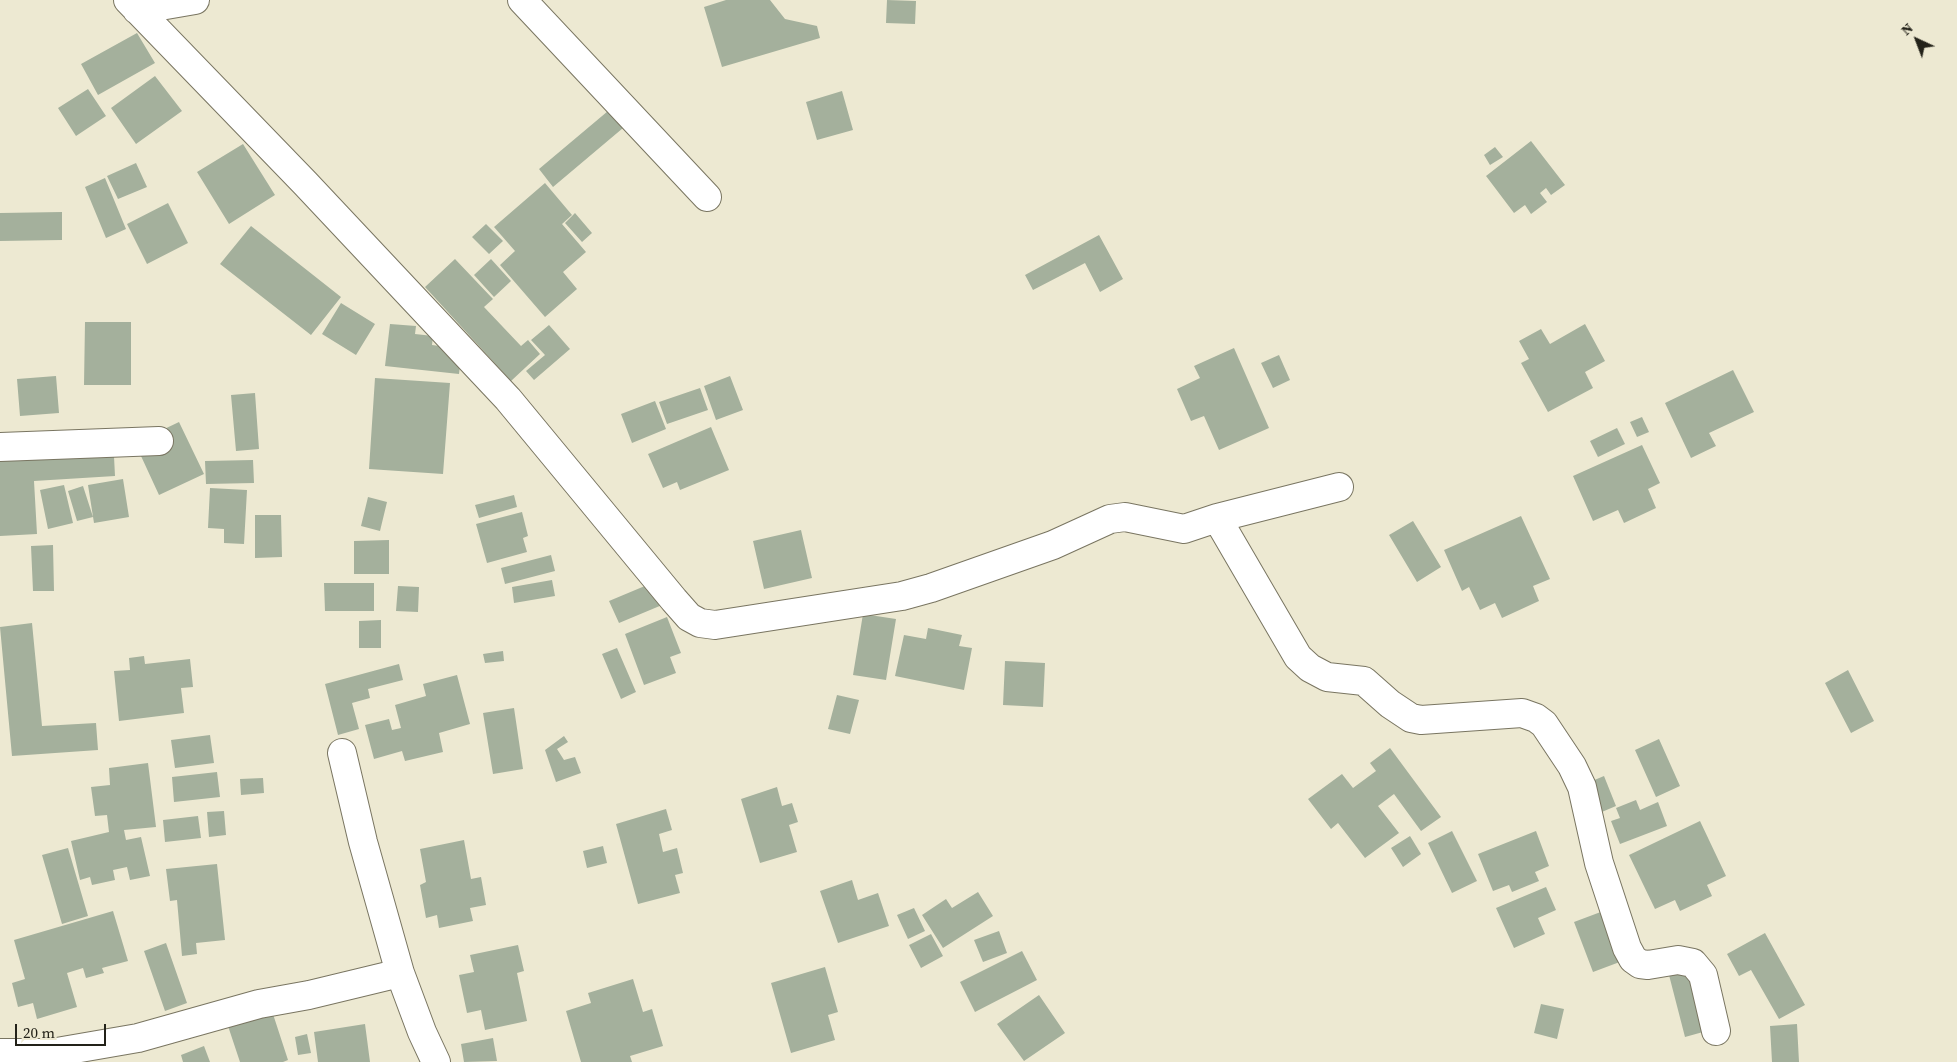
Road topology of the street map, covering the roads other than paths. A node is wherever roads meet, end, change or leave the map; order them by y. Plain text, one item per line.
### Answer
1 (195, 0) edge
2 (522, 0) edge
3 (132, 5) edge
4 (707, 197) dead end
5 (159, 440) dead end
6 (0, 447) edge
7 (1339, 487) dead end
8 (1216, 518) junction
9 (342, 753) dead end
10 (400, 974) junction
11 (1716, 1031) dead end
12 (0, 1052) edge
13 (4, 1062) edge
14 (436, 1062) edge

1 - 3 street
2 - 4 street
3 - 8 street
5 - 6 street
7 - 8 street
8 - 11 street
9 - 10 street
10 - 12 street
10 - 14 street
12 - 13 street

